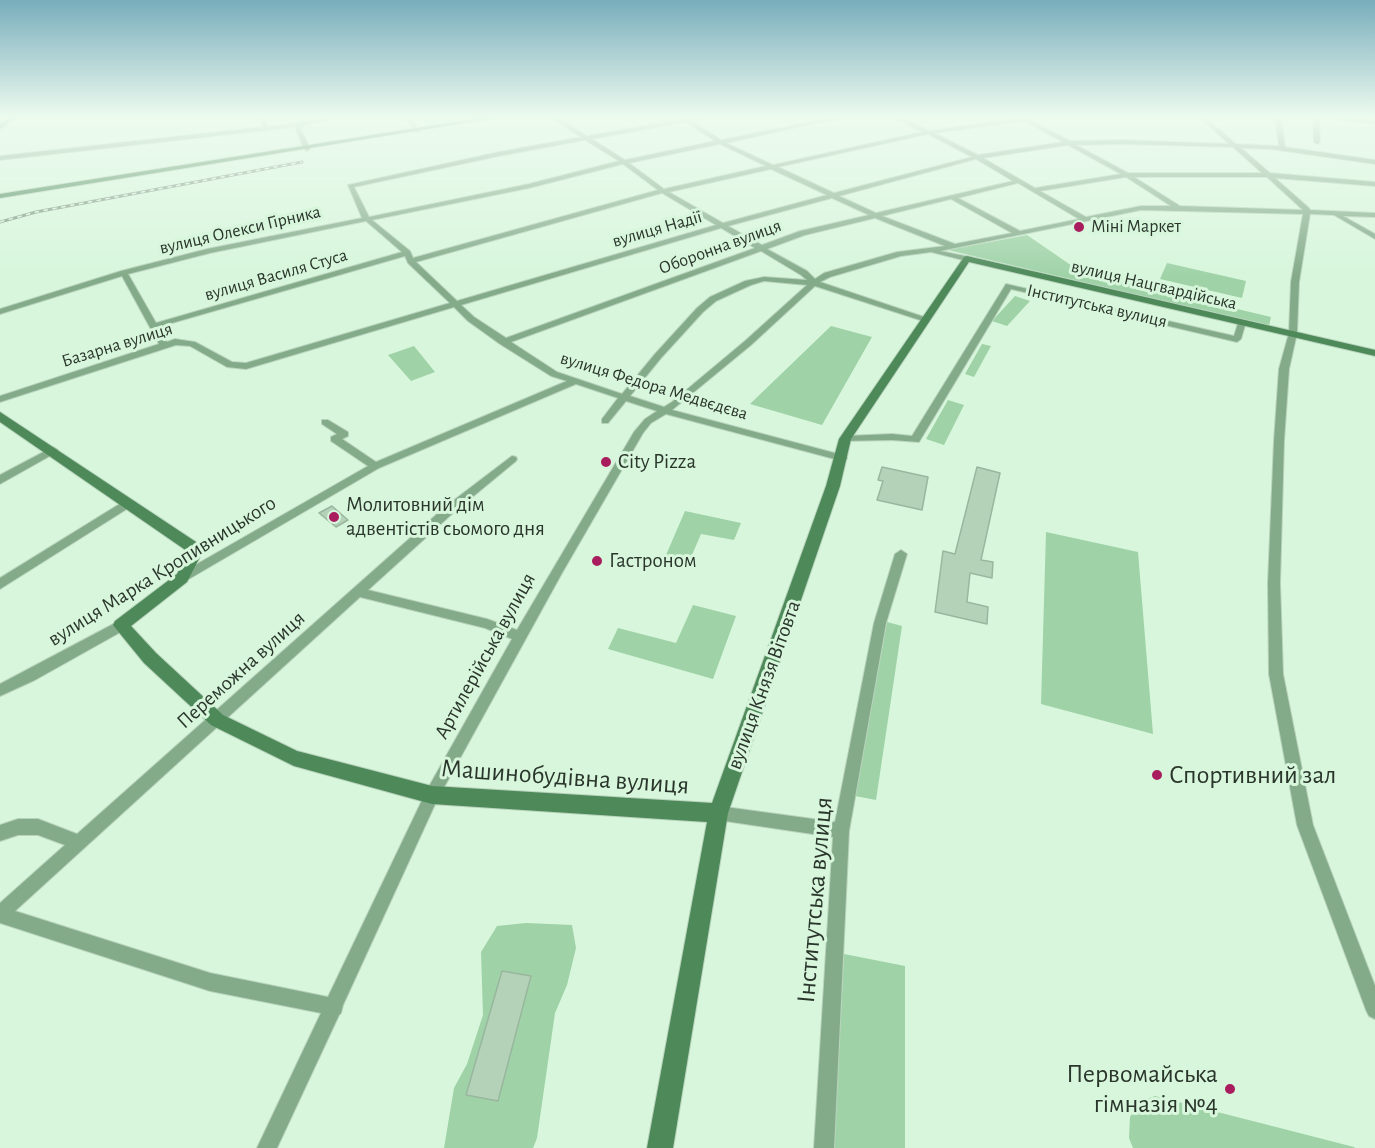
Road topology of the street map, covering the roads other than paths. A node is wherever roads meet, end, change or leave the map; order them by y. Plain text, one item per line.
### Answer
1 (166, 171) edge
2 (424, 171) edge
3 (590, 171) edge
4 (636, 171) edge
5 (753, 171) edge
6 (782, 171) edge
7 (921, 171) edge
8 (1001, 171) edge
9 (1119, 171) edge
10 (1262, 171) edge
11 (1127, 175) junction
12 (1267, 175) junction
13 (1019, 181) junction
14 (1375, 184) edge
15 (1035, 190) junction
16 (663, 191) junction
17 (831, 194) junction
18 (0, 196) edge
19 (952, 197) junction
20 (1177, 207) junction
21 (1306, 212) junction
22 (1334, 213) junction
23 (874, 215) junction
24 (1375, 215) edge
25 (366, 218) junction
26 (1084, 219) junction
27 (720, 226) junction
28 (1018, 233) junction
29 (1375, 237) edge
30 (953, 247) junction
31 (761, 248) junction
32 (925, 250) junction
33 (409, 257) junction
34 (967, 260) junction
35 (124, 273) junction
36 (814, 283) junction
37 (456, 303) junction
38 (0, 312) edge
39 (926, 319) junction
40 (1242, 322) junction
41 (153, 326) junction
42 (1293, 333) junction
43 (503, 342) junction
44 (164, 345) junction
45 (1375, 352) edge
46 (240, 367) joint
47 (574, 382) junction
48 (626, 395) junction
49 (0, 399) edge
50 (666, 411) junction
51 (0, 416) edge
52 (605, 421) dead end
53 (325, 422) dead end
54 (845, 439) junction
55 (53, 450) junction
56 (842, 458) junction
57 (512, 459) dead end
58 (375, 466) junction
59 (0, 480) edge
60 (126, 504) junction
61 (901, 554) dead end
62 (182, 578) junction
63 (0, 584) edge
64 (359, 592) junction
65 (121, 625) junction
66 (520, 637) junction
67 (0, 690) edge
68 (217, 720) junction
69 (432, 795) junction
70 (718, 813) junction
71 (841, 831) junction
72 (0, 832) edge
73 (80, 843) junction
74 (0, 915) edge
75 (335, 1007) junction
76 (1375, 1011) edge
77 (267, 1148) edge
78 (660, 1148) edge
79 (824, 1148) edge

1 - 18 street
2 - 25 street, вулиця Федора Медвєдєва
3 - 25 street, вулиця Олекси Гірника
4 - 16 street
5 - 16 street, вулиця Василя Стуса
6 - 17 street
7 - 17 street, вулиця Надії
8 - 13 street
9 - 11 street
10 - 12 street
11 - 12 street
11 - 15 street
11 - 20 street
12 - 14 street
12 - 21 street
13 - 15 street
13 - 19 street, Оборонна вулиця
15 - 26 street
16 - 27 street
16 - 33 street, вулиця Василя Стуса
17 - 23 street
17 - 27 street, вулиця Надії
19 - 23 street, Оборонна вулиця
19 - 28 street
20 - 21 street
20 - 26 street
21 - 22 street
21 - 42 street
22 - 24 street
22 - 29 street
23 - 30 street
23 - 31 street, Оборонна вулиця
25 - 33 street, вулиця Федора Медвєдєва
25 - 35 street, вулиця Олекси Гірника
26 - 28 street
27 - 31 street
27 - 37 street, вулиця Надії
28 - 30 street
30 - 32 street
31 - 36 street
31 - 43 street, Оборонна вулиця
32 - 34 street, вулиця Нацгвардійська
32 - 36 street
33 - 37 street, вулиця Федора Медвєдєва
33 - 41 street, вулиця Василя Стуса
34 - 39 street, вулиця Князя Вітовта
34 - 40 street, вулиця Нацгвардійська
35 - 38 street, вулиця Олекси Гірника
35 - 41 street
36 - 39 street
36 - 48 street
36 - 50 street, Артилерійська вулиця
37 - 43 street, вулиця Федора Медвєдєва
37 - 46 street, вулиця Надії
39 - 54 street, вулиця Князя Вітовта
40 - 42 street, вулиця Нацгвардійська
40 - 54 street, Інститутська вулиця
41 - 44 street
42 - 45 street, вулиця Нацгвардійська
42 - 76 street
43 - 47 street, вулиця Федора Медвєдєва
44 - 46 street, Базарна вулиця
44 - 49 street, Базарна вулиця
47 - 48 street, вулиця Федора Медвєдєва
47 - 58 street, вулиця Марка Кропивницького
48 - 50 street, вулиця Федора Медвєдєва
48 - 52 street
50 - 56 street, вулиця Федора Медвєдєва
50 - 66 street, Артилерійська вулиця
51 - 55 street
53 - 58 street
54 - 56 street, вулиця Князя Вітовта
55 - 59 street
55 - 60 street
56 - 70 street, вулиця Князя Вітовта
57 - 64 street, Переможна вулиця
58 - 62 street, вулиця Марка Кропивницького
60 - 62 street
60 - 63 street
61 - 71 street, Інститутська вулиця
62 - 65 street, вулиця Марка Кропивницького
64 - 66 street
64 - 68 street, Переможна вулиця
65 - 67 street, вулиця Марка Кропивницького
65 - 68 street, Машинобудівна вулиця
66 - 69 street, Артилерійська вулиця
68 - 69 street, Машинобудівна вулиця
68 - 73 street, Переможна вулиця
69 - 70 street, Машинобудівна вулиця
69 - 75 street, Артилерійська вулиця
70 - 71 street, Машинобудівна вулиця
70 - 78 street, вулиця Князя Вітовта
71 - 79 street, Інститутська вулиця
72 - 73 street
73 - 74 street, Переможна вулиця
74 - 75 street
75 - 77 street, Артилерійська вулиця

